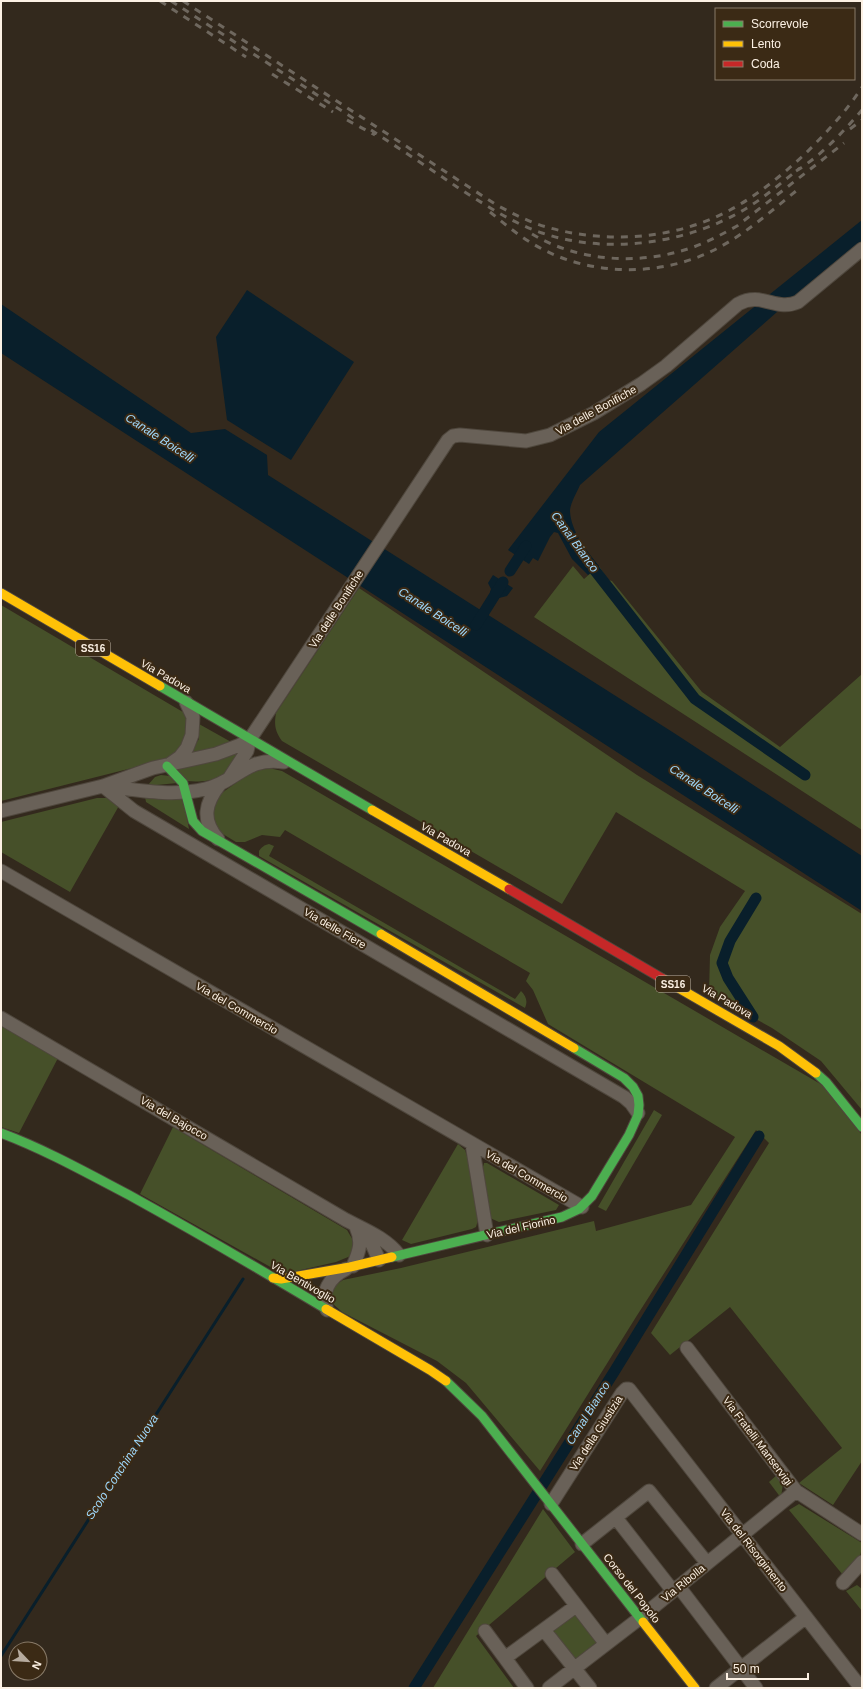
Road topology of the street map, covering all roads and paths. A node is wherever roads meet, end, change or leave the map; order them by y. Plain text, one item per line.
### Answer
1 (862, 249) edge
2 (1, 593) edge
3 (186, 702) junction
4 (250, 739) junction
5 (291, 763) junction
6 (167, 766) junction
7 (153, 768) junction
8 (225, 781) junction
9 (103, 786) junction
10 (138, 790) junction
11 (184, 792) junction
12 (1, 811) edge
13 (150, 820) junction
14 (219, 841) junction
15 (1, 871) edge
16 (1, 1018) edge
17 (529, 1020) junction
18 (520, 1036) junction
19 (638, 1113) junction
20 (862, 1126) edge
21 (1, 1133) edge
22 (472, 1144) junction
23 (582, 1207) junction
24 (351, 1224) junction
25 (487, 1234) junction
26 (399, 1255) junction
27 (379, 1260) junction
28 (352, 1266) junction
29 (313, 1273) junction
30 (273, 1278) junction
31 (326, 1288) junction
32 (304, 1297) junction
33 (326, 1310) junction
34 (686, 1348) dead end
35 (646, 1411) joint
36 (796, 1491) junction
37 (550, 1503) junction
38 (616, 1518) junction
39 (862, 1534) edge
40 (742, 1535) junction
41 (582, 1544) junction
42 (862, 1562) edge
43 (707, 1563) junction
44 (552, 1574) dead end
45 (843, 1583) dead end
46 (676, 1589) junction
47 (576, 1606) junction
48 (806, 1617) junction
49 (640, 1618) junction
50 (544, 1630) junction
51 (485, 1631) dead end
52 (606, 1644) junction
53 (505, 1658) junction
54 (575, 1668) junction
55 (741, 1668) junction
56 (527, 1688) edge
57 (549, 1688) edge
58 (590, 1688) edge
59 (695, 1688) edge
60 (716, 1688) edge
61 (756, 1688) edge
62 (861, 1688) edge

1 - 4 street, Via delle Bonifiche
2 - 3 street, Via Padova / SS16
3 - 4 street, Via Padova / SS16
3 - 6 street
4 - 5 street, Via Padova / SS16
4 - 6 street
4 - 8 street, Via delle Bonifiche
5 - 8 street
5 - 20 street, Via Padova / SS16
6 - 7 street
6 - 11 street, Via delle Fiere
7 - 9 street
7 - 10 street
8 - 11 street
8 - 14 street
9 - 10 street
9 - 12 street
9 - 13 street, Via delle Fiere
10 - 11 street
10 - 13 street, Via delle Fiere
11 - 14 street, Via delle Fiere
13 - 18 street, Via delle Fiere
14 - 17 street, Via delle Fiere
15 - 22 street, Via del Commercio
16 - 24 street, Via del Bajocco
17 - 18 street
17 - 19 street, Via delle Fiere
18 - 19 street, Via delle Fiere
19 - 23 street, Via del Fiorino
21 - 30 street, Via Bentivoglio
22 - 23 street, Via del Commercio
22 - 25 street, Via del Commercio
23 - 25 street, Via del Fiorino
24 - 26 street, Via del Bajocco
24 - 27 street, Via del Bajocco
24 - 28 street
25 - 26 street, Via del Fiorino
26 - 27 street, Via del Fiorino
27 - 28 street, Via del Fiorino
28 - 29 street, Via del Fiorino
28 - 31 street, Via del Fiorino
29 - 30 street, Via del Fiorino
29 - 32 street
30 - 32 street, Via Bentivoglio
31 - 32 street, Via del Fiorino
31 - 33 street
32 - 33 street, Via Bentivoglio
33 - 37 street, Via Bentivoglio
34 - 36 street, Via Fratelli Manservigi
35 - 37 street, Via della Giustizia
35 - 40 street, Via del Risorgimento
36 - 39 street, Via Fratelli Manservigi
36 - 40 street, Via Ribolla
37 - 41 street, Corso del Popolo
38 - 41 street
38 - 43 street
38 - 46 street
40 - 43 street, Via Ribolla
40 - 48 street, Via del Risorgimento
41 - 49 street, Corso del Popolo
42 - 45 street
43 - 46 street, Via Ribolla
44 - 47 street
46 - 49 street, Via Ribolla
46 - 55 street
47 - 50 street
47 - 52 street
48 - 55 street
48 - 62 street, Via del Risorgimento
49 - 52 street, Via Ribolla
49 - 59 street, Corso del Popolo
50 - 53 street
50 - 54 street
51 - 53 street
52 - 54 street, Via Ribolla
53 - 56 street
54 - 57 street, Via Ribolla
54 - 58 street
55 - 60 street
55 - 61 street

